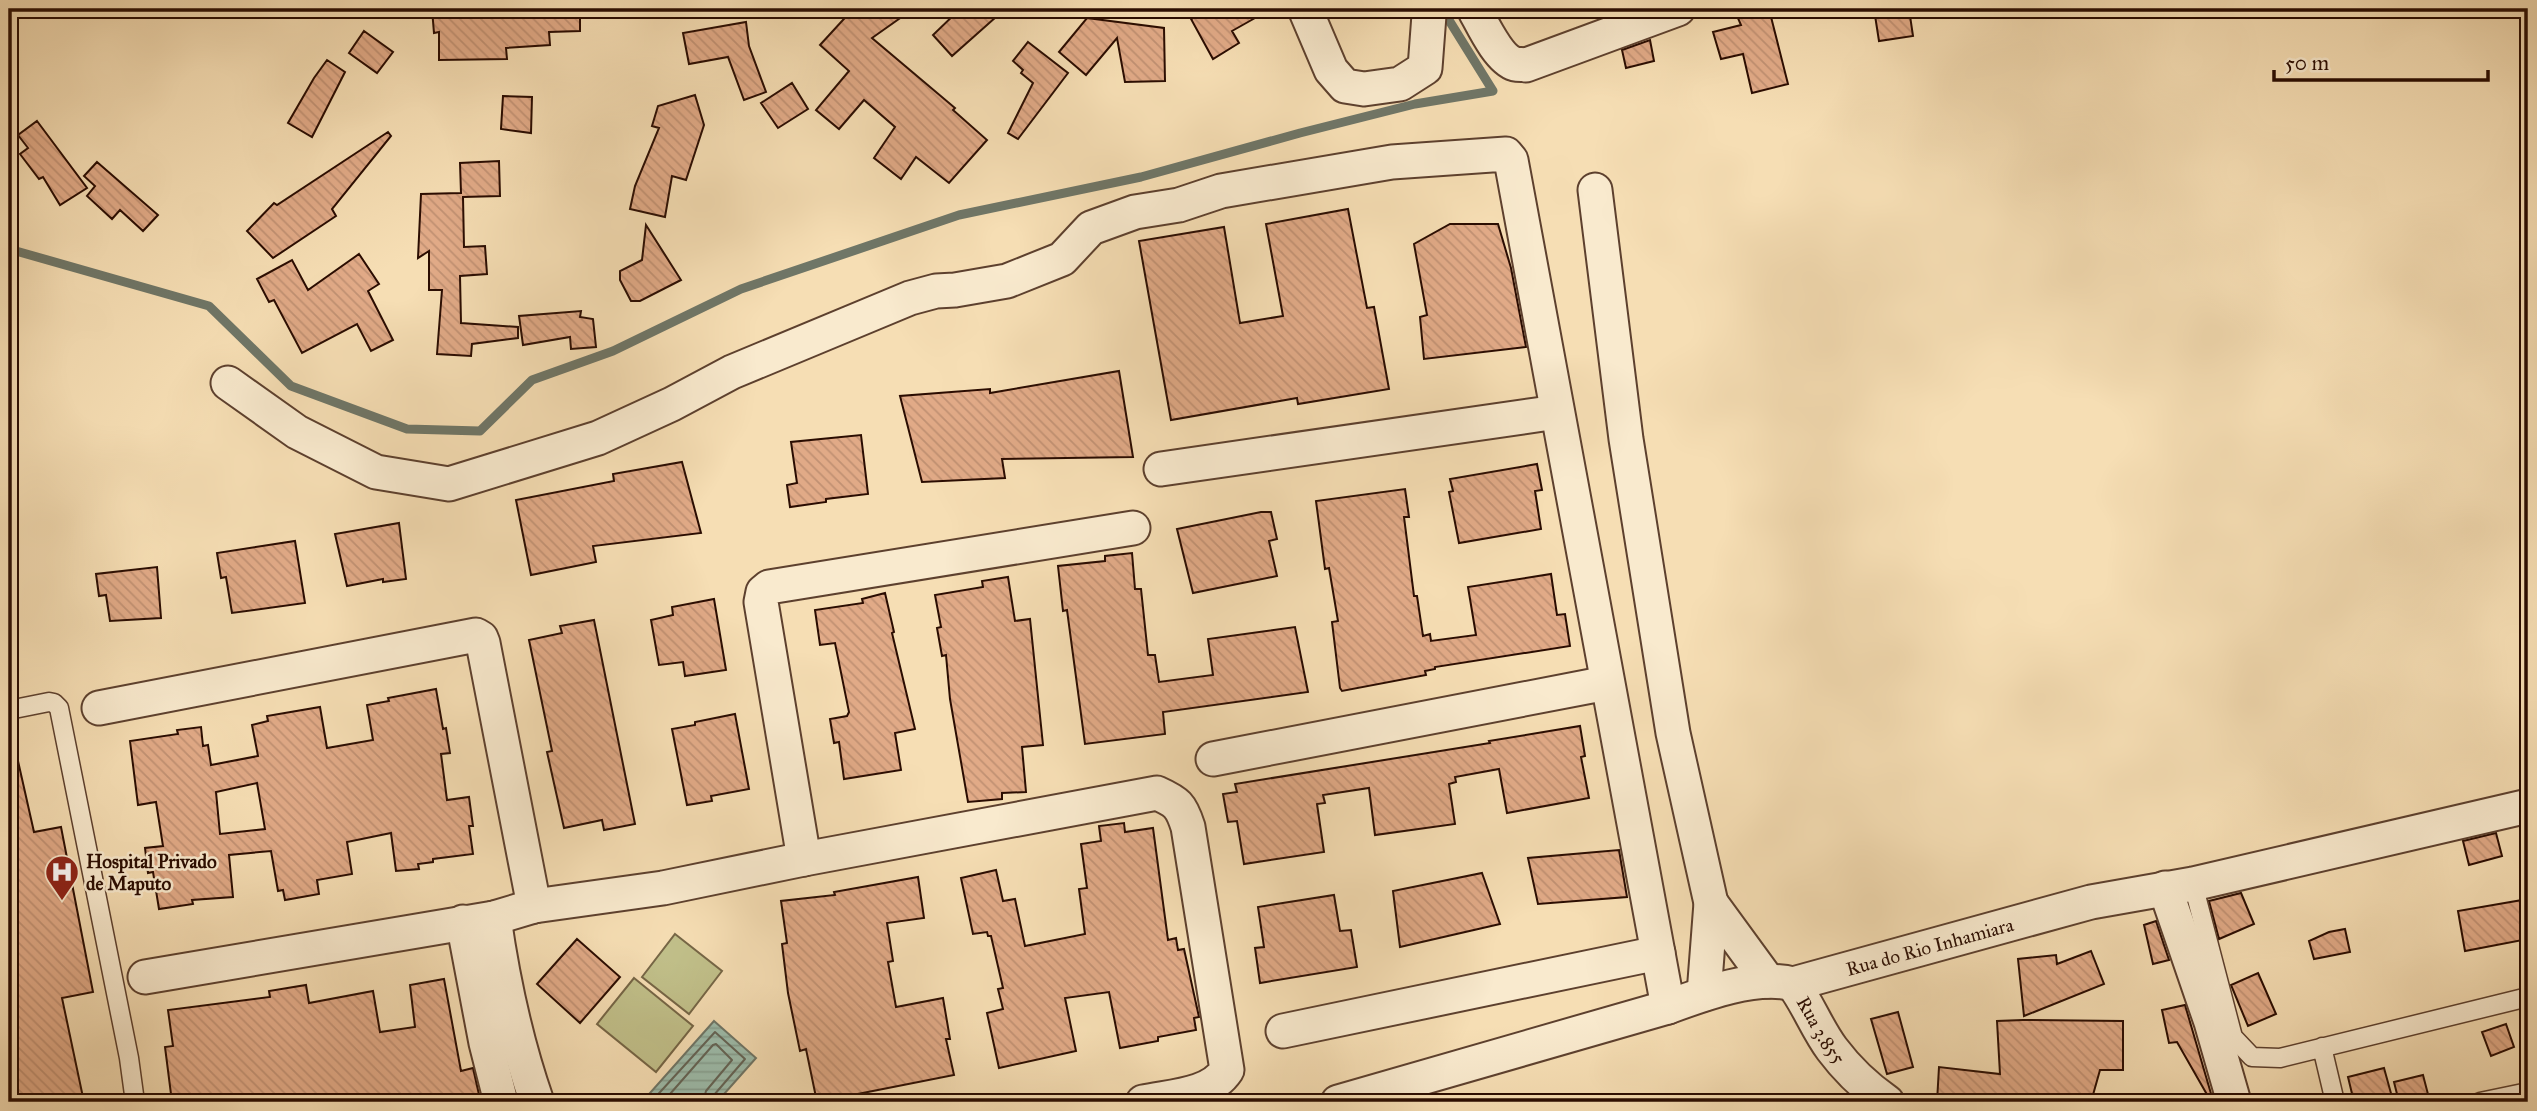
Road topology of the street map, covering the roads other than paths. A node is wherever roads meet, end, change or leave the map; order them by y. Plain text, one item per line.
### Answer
1 (1305, 9) edge
2 (1427, 9) edge
3 (1474, 9) edge
4 (1678, 9) edge
5 (1595, 190) dead end
6 (228, 383) dead end
7 (1557, 412) junction
8 (1161, 469) dead end
9 (1133, 528) dead end
10 (1607, 683) junction
11 (99, 708) dead end
12 (9, 710) edge
13 (1213, 759) dead end
14 (2528, 806) edge
15 (804, 859) junction
16 (2179, 886) junction
17 (1711, 903) junction
18 (534, 906) junction
19 (479, 920) junction
20 (1658, 953) junction
21 (145, 977) dead end
22 (1780, 982) junction
23 (1704, 994) junction
24 (2528, 998) edge
25 (1668, 1007) junction
26 (1283, 1031) dead end
27 (2322, 1047) junction
28 (2528, 1092) edge
29 (135, 1102) edge
30 (500, 1102) edge
31 (537, 1102) edge
32 (1143, 1102) edge
33 (1338, 1102) edge
34 (1886, 1102) edge
35 (2234, 1102) edge
36 (2335, 1102) edge
37 (2480, 1102) edge

1 - 2 street
3 - 4 street
5 - 17 street
6 - 7 street
7 - 8 street
7 - 10 street
9 - 15 street
10 - 13 street
10 - 20 street
11 - 18 street
12 - 29 lane
14 - 16 street, Rua do Rio Inhamiara
15 - 18 street
15 - 32 street
16 - 22 street, Rua do Rio Inhamiara
16 - 27 lane
16 - 35 street
17 - 22 street, Rua 3.855
17 - 23 street
18 - 19 street
19 - 21 street
19 - 30 street
19 - 31 street
20 - 25 street
20 - 26 street
22 - 23 street, Rua do Rio Inhamiara
22 - 34 street, Rua 3.855
23 - 25 street, Rua do Rio Inhamiara
24 - 27 lane
25 - 33 street, Rua do Rio Inhamiara
27 - 36 lane
28 - 37 lane

